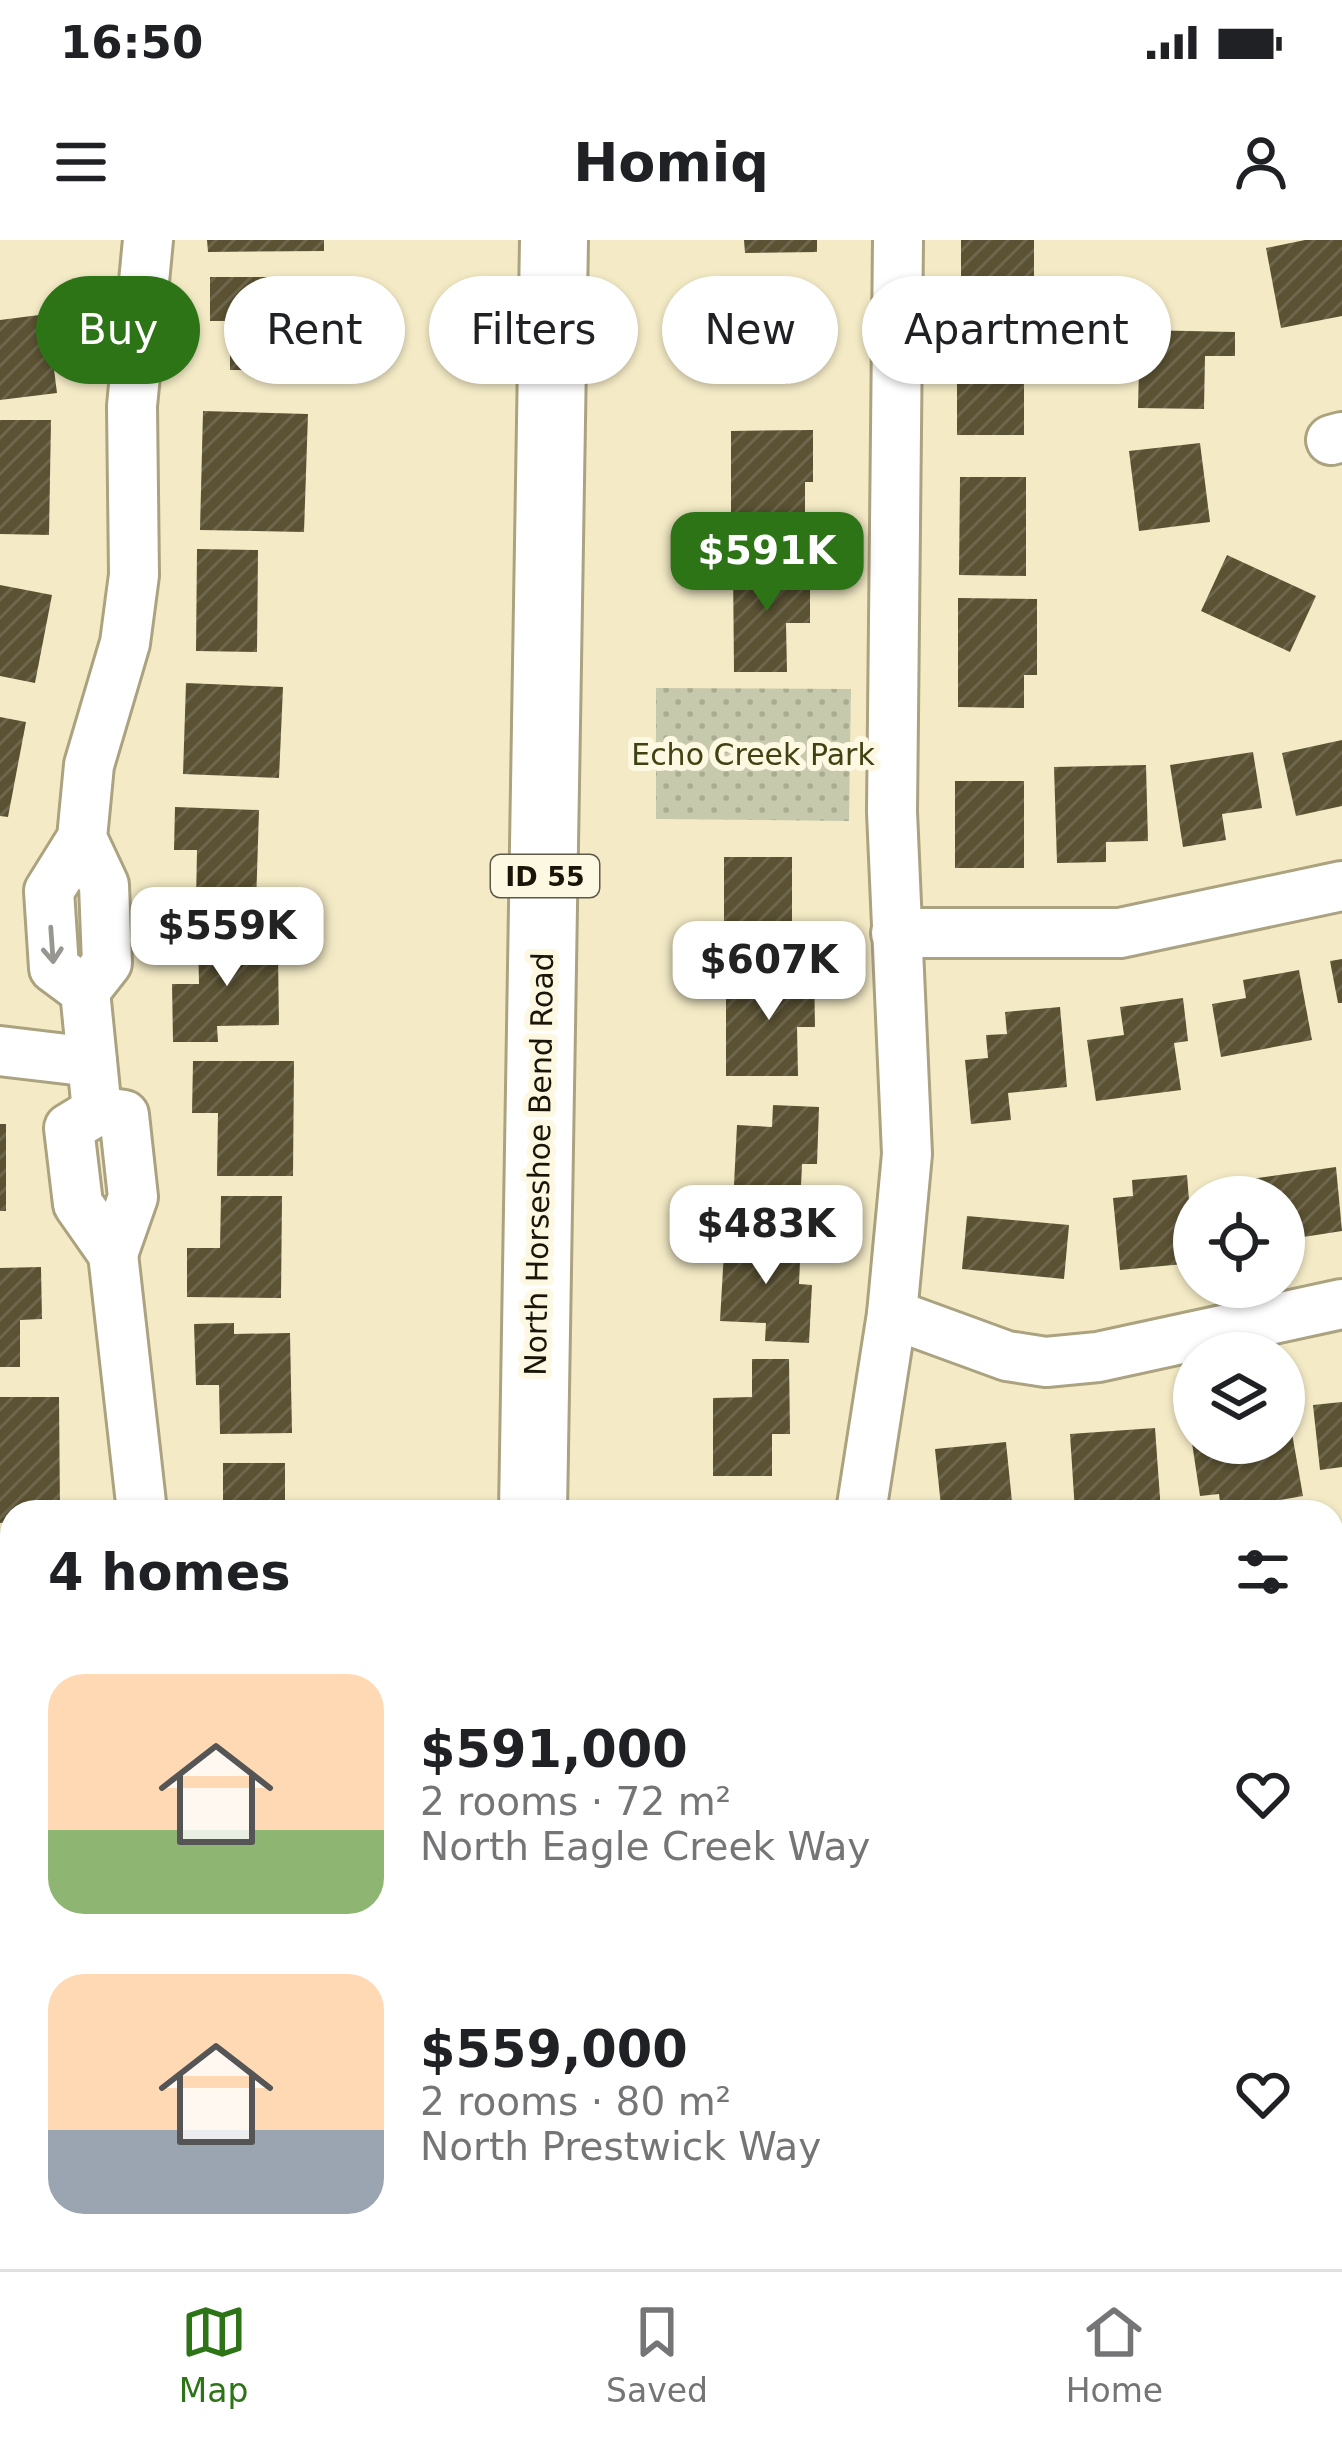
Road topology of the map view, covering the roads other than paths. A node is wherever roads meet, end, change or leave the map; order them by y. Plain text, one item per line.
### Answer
1 (148, 240) edge
2 (554, 240) edge
3 (898, 240) edge
4 (1342, 886) edge
5 (896, 933) junction
6 (0, 1051) edge
7 (92, 1062) junction
8 (1342, 1304) edge
9 (892, 1314) junction
10 (141, 1500) edge
11 (532, 1500) edge
12 (863, 1500) edge

1 - 7 street
2 - 11 highway, North Horseshoe Bend Road / ID 55
3 - 5 street
4 - 5 street
5 - 9 street
6 - 7 street
7 - 10 street
8 - 9 street
9 - 12 street

